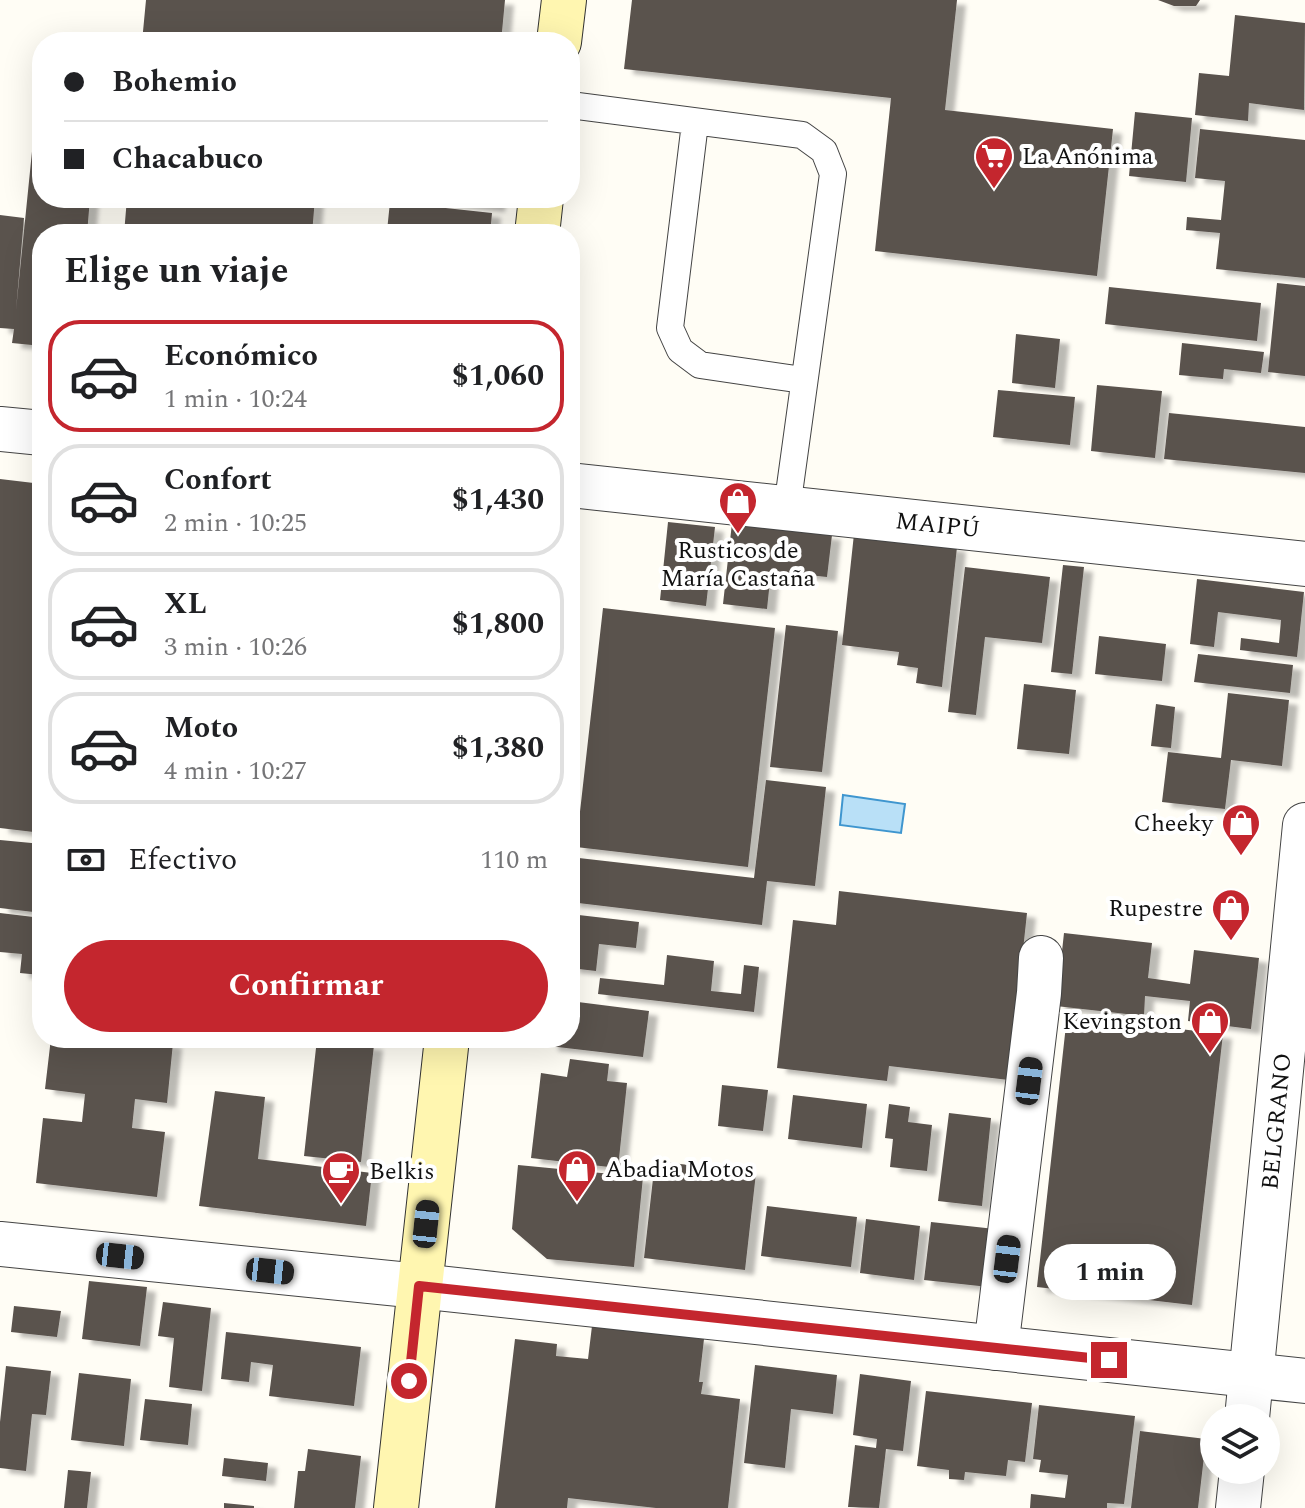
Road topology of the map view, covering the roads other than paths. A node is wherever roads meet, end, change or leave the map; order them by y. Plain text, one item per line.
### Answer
1 (564, 0) edge
2 (560, 32) edge
3 (580, 106) edge
4 (695, 123) junction
5 (803, 380) junction
6 (0, 429) edge
7 (32, 432) edge
8 (580, 486) edge
9 (787, 508) junction
10 (1305, 564) edge
11 (1305, 825) edge
12 (1041, 958) dead end
13 (446, 1048) edge
14 (0, 1244) edge
15 (419, 1286) junction
16 (996, 1348) junction
17 (1251, 1375) junction
18 (1305, 1381) edge
19 (1248, 1404) edge
20 (1241, 1484) edge
21 (396, 1508) edge
22 (1238, 1508) edge

1 - 2 main road
3 - 4 lane
4 - 5 lane
4 - 5 lane
5 - 9 lane
6 - 7 street
8 - 9 street, MAIPÚ
9 - 10 street, MAIPÚ
11 - 17 street, BELGRANO
12 - 16 street
13 - 15 main road
14 - 15 street
15 - 16 street
15 - 21 main road
16 - 17 street
17 - 18 street
17 - 19 street, BELGRANO
20 - 22 street

